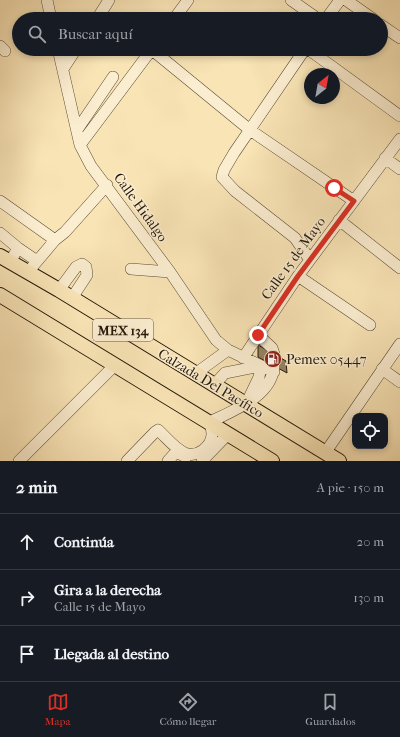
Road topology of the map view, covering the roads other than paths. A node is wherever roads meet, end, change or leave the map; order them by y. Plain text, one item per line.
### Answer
1 (47, 0) edge
2 (109, 0) edge
3 (188, 0) edge
4 (291, 0) edge
5 (340, 0) edge
6 (346, 0) edge
7 (50, 12) edge
8 (101, 12) edge
9 (179, 12) edge
10 (308, 12) edge
11 (331, 12) edge
12 (363, 12) edge
13 (388, 30) edge
14 (400, 38) edge
15 (60, 56) edge
16 (71, 56) edge
17 (147, 56) edge
18 (160, 56) edge
19 (300, 56) edge
20 (318, 56) edge
21 (63, 69) junction
22 (113, 77) dead end
23 (400, 116) edge
24 (77, 130) junction
25 (250, 130) junction
26 (400, 139) edge
27 (80, 145) junction
28 (385, 158) junction
29 (400, 169) edge
30 (107, 185) junction
31 (0, 201) edge
32 (354, 201) junction
33 (339, 220) junction
34 (0, 233) edge
35 (295, 238) junction
36 (55, 240) junction
37 (320, 245) junction
38 (18, 248) junction
39 (5, 259) edge
40 (310, 260) junction
41 (36, 261) junction
42 (400, 268) edge
43 (131, 269) dead end
44 (28, 272) junction
45 (170, 272) junction
46 (298, 276) junction
47 (59, 290) junction
48 (0, 295) edge
49 (72, 298) junction
50 (370, 325) dead end
51 (258, 335) junction
52 (400, 344) edge
53 (228, 350) junction
54 (243, 358) junction
55 (274, 364) junction
56 (115, 365) junction
57 (261, 366) junction
58 (382, 369) junction
59 (195, 374) junction
60 (400, 382) edge
61 (214, 385) junction
62 (246, 404) junction
63 (210, 422) junction
64 (228, 434) junction
65 (176, 449) junction
66 (325, 452) junction
67 (19, 461) edge
68 (127, 461) edge
69 (168, 461) edge
70 (191, 461) edge
71 (202, 461) edge
72 (272, 461) edge
73 (339, 461) edge

1 - 7 street
2 - 8 street
3 - 9 street
4 - 10 street
5 - 11 street
6 - 12 street
13 - 14 street
15 - 21 street, Calle Hidalgo
16 - 21 street
17 - 27 street
18 - 25 street
19 - 25 street
20 - 23 street
21 - 24 street, Calle Hidalgo
22 - 24 street
24 - 27 street, Calle Hidalgo
25 - 32 street
25 - 35 street
26 - 28 street, Calle 15 de Mayo
27 - 30 street, Calle Hidalgo
28 - 29 street
28 - 32 street, Calle 15 de Mayo
30 - 36 street
30 - 45 street, Calle Hidalgo
31 - 36 street
32 - 33 street, Calle 15 de Mayo
33 - 37 street, Calle 15 de Mayo
33 - 42 street
34 - 38 street
35 - 37 street
35 - 40 street
36 - 41 street
37 - 40 street, Calle 15 de Mayo
38 - 39 street
38 - 41 street
39 - 44 main road, Calzada Del Pacífico / MEX 134
40 - 46 street, Calle 15 de Mayo
41 - 44 street
43 - 45 street
44 - 47 main road, Calzada Del Pacífico / MEX 134
45 - 53 street, Calle Hidalgo
46 - 50 street
46 - 51 street, Calle 15 de Mayo
47 - 49 main road, Calzada Del Pacífico / MEX 134
47 - 49 street
48 - 56 main road, MEX 134
49 - 59 main road, Calzada Del Pacífico / MEX 134
51 - 54 street, Calle 15 de Mayo
51 - 55 street
52 - 58 street
53 - 54 street, Calle Hidalgo
53 - 59 street
54 - 57 street, Calle Hidalgo
55 - 57 street, Calle Hidalgo
55 - 62 street
56 - 63 main road, MEX 134
56 - 67 street
57 - 61 street
57 - 62 street
58 - 60 street
58 - 66 street
59 - 61 main road, Calzada Del Pacífico / MEX 134
61 - 62 main road, Calzada Del Pacífico / MEX 134
62 - 63 street
62 - 66 main road, Calzada Del Pacífico / MEX 134
63 - 64 main road, MEX 134
63 - 65 street
64 - 71 street
64 - 72 main road, MEX 134
65 - 68 street
65 - 69 street
65 - 70 street
66 - 73 main road, Calzada Del Pacífico / MEX 134

